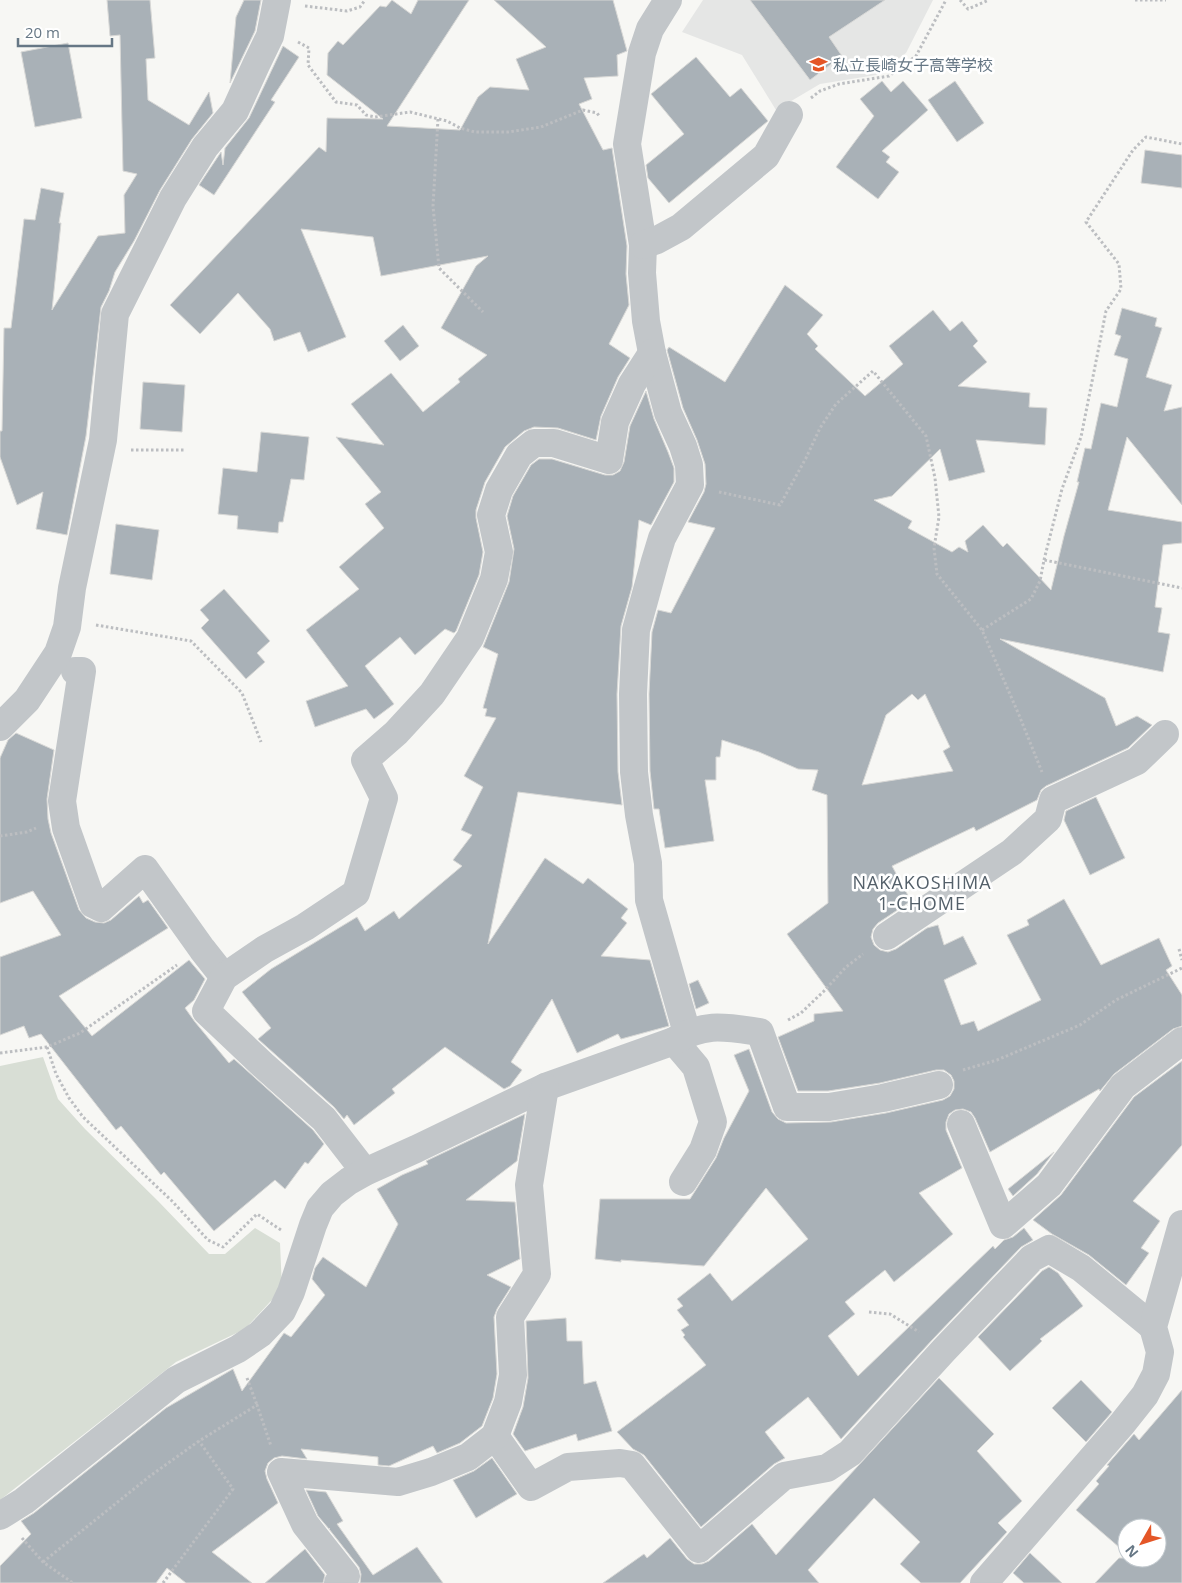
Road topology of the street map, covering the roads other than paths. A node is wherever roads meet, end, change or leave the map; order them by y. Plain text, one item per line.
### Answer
1 (668, 0) edge
2 (277, 1) edge
3 (789, 115) road end
4 (643, 245) junction
5 (652, 353) junction
6 (74, 671) dead end
7 (0, 727) edge
8 (1165, 734) dead end
9 (887, 936) road end
10 (224, 977) junction
11 (680, 1037) junction
12 (1182, 1041) edge
13 (939, 1085) road end
14 (545, 1087) junction
15 (961, 1124) dead end
16 (365, 1172) junction
17 (682, 1182) dead end
18 (1182, 1224) edge
19 (1165, 1347) edge
20 (495, 1436) junction
21 (0, 1516) edge
22 (338, 1583) edge
23 (984, 1583) edge

1 - 4 street
2 - 7 street
3 - 4 street
4 - 5 street
5 - 10 street
5 - 11 street
6 - 10 street
8 - 9 street
10 - 16 street
11 - 13 street
11 - 14 street
11 - 17 street
12 - 15 street
14 - 16 street
14 - 20 street
16 - 21 street
18 - 19 street
19 - 20 street
19 - 23 street
20 - 22 street

